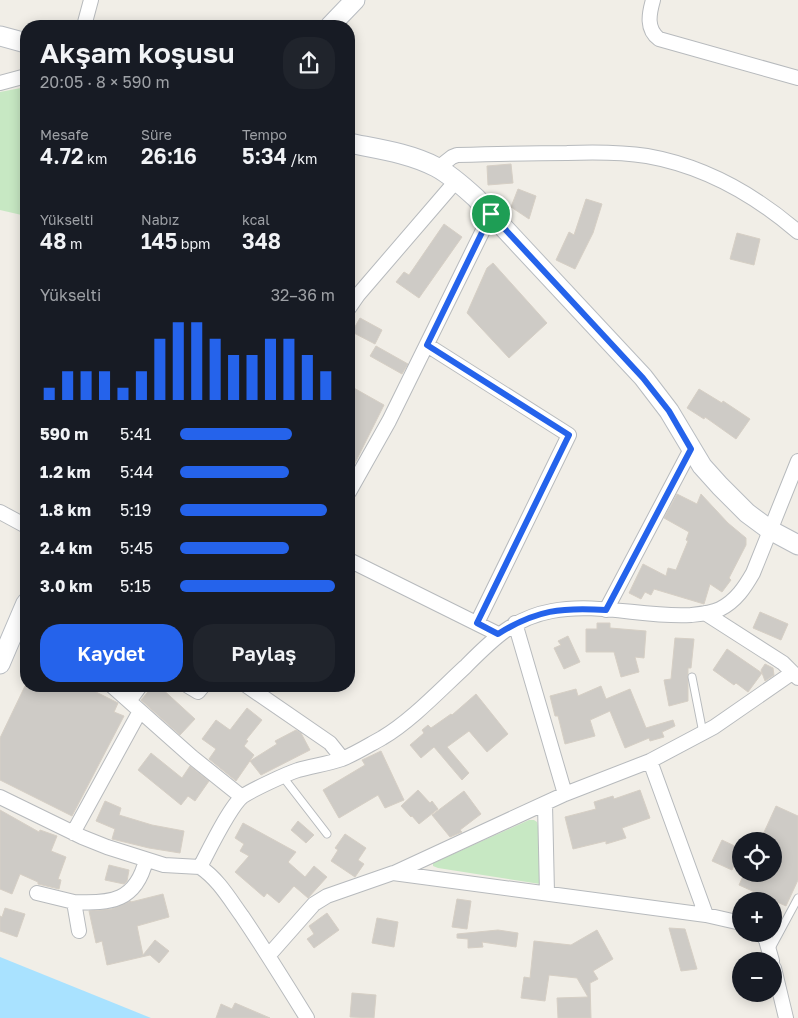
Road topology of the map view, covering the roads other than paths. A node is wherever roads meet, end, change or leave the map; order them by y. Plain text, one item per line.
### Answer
1 (91, 0) edge
2 (355, 0) edge
3 (653, 0) edge
4 (86, 20) edge
5 (336, 20) edge
6 (0, 36) edge
7 (20, 41) edge
8 (20, 78) edge
9 (798, 78) edge
10 (0, 83) edge
11 (355, 144) edge
12 (438, 168) junction
13 (456, 181) junction
14 (491, 214) junction
15 (798, 232) edge
16 (355, 299) edge
17 (427, 345) junction
18 (691, 449) junction
19 (798, 461) edge
20 (355, 481) edge
21 (0, 512) edge
22 (20, 523) edge
23 (770, 530) junction
24 (798, 545) edge
25 (355, 563) edge
26 (606, 610) junction
27 (705, 613) junction
28 (477, 623) junction
29 (515, 623) junction
30 (20, 624) edge
31 (498, 634) junction
32 (0, 664) edge
33 (795, 676) edge
34 (692, 677) dead end
35 (120, 692) edge
36 (136, 692) edge
37 (256, 692) edge
38 (129, 701) junction
39 (140, 711) junction
40 (703, 733) junction
41 (342, 758) junction
42 (650, 761) junction
43 (283, 777) junction
44 (566, 794) junction
45 (0, 797) edge
46 (242, 797) junction
47 (545, 804) junction
48 (73, 833) junction
49 (327, 834) dead end
50 (146, 860) junction
51 (200, 866) junction
52 (393, 873) junction
53 (37, 893) dead end
54 (547, 893) junction
55 (798, 898) edge
56 (74, 902) junction
57 (706, 915) junction
58 (732, 921) edge
59 (79, 931) dead end
60 (773, 952) edge
61 (268, 954) junction
62 (782, 1001) edge
63 (307, 1018) edge
64 (786, 1018) edge

1 - 4 street
2 - 5 main road
3 - 9 street
6 - 7 main road
8 - 10 street
11 - 12 main road
12 - 13 main road
12 - 15 street
13 - 14 main road
13 - 16 street
14 - 17 street
14 - 18 main road
17 - 20 street
17 - 28 street
18 - 23 main road
18 - 26 street
19 - 23 street
21 - 22 street
23 - 24 main road
23 - 27 street
25 - 28 street
26 - 27 street
26 - 29 street
27 - 33 street
28 - 31 street
29 - 31 street
29 - 44 street
30 - 32 main road
31 - 41 street
33 - 40 street
34 - 40 lane
35 - 38 street
36 - 38 street
37 - 41 street
38 - 39 street
39 - 46 street
39 - 48 street
40 - 42 street
41 - 43 street
42 - 44 street
42 - 57 street
43 - 46 street
43 - 49 lane
44 - 47 street
45 - 48 street
46 - 51 street
47 - 52 street
47 - 54 street
48 - 50 street
50 - 51 street
50 - 56 street
51 - 61 street
52 - 54 street
52 - 61 street
53 - 56 street
54 - 57 street
55 - 60 lane
56 - 59 street
57 - 58 street
61 - 63 street
62 - 64 street

